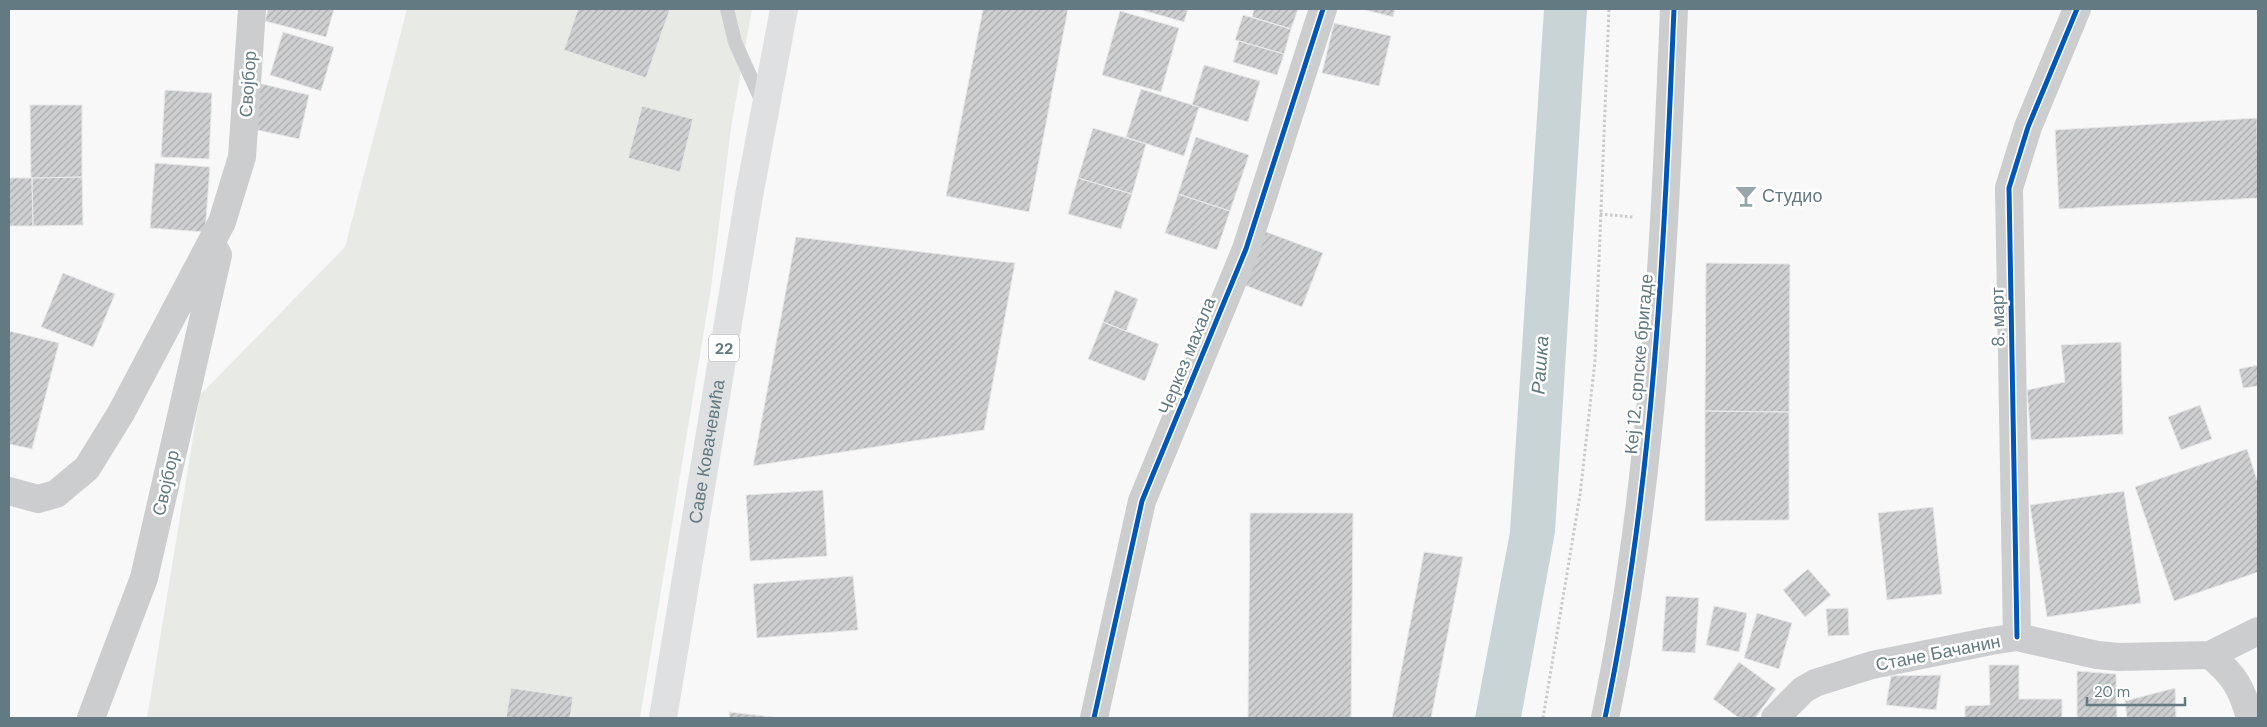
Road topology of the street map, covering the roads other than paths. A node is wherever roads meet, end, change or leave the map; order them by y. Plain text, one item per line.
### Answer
1 (252, 9) edge
2 (727, 9) edge
3 (784, 9) edge
4 (1324, 9) edge
5 (1674, 9) edge
6 (2077, 9) edge
7 (764, 108) junction
8 (211, 243) junction
9 (9, 491) edge
10 (2258, 631) edge
11 (2017, 638) junction
12 (2210, 655) junction
13 (91, 718) edge
14 (663, 718) edge
15 (1094, 718) edge
16 (1605, 718) edge
17 (1775, 718) edge
18 (2250, 718) edge

1 - 8 street, Својбор
2 - 7 lane
3 - 7 main road, Саве Ковачевића / 22
4 - 15 street, Черкез махала
5 - 16 street, Кеј 12. српске бригаде
6 - 11 street, 8. март
7 - 14 main road, Саве Ковачевића / 22
8 - 9 street, Својбор
8 - 13 street, Својбор
10 - 12 street, Стане Бачанин
11 - 12 street, Стане Бачанин
11 - 17 street, Стане Бачанин
12 - 18 street

